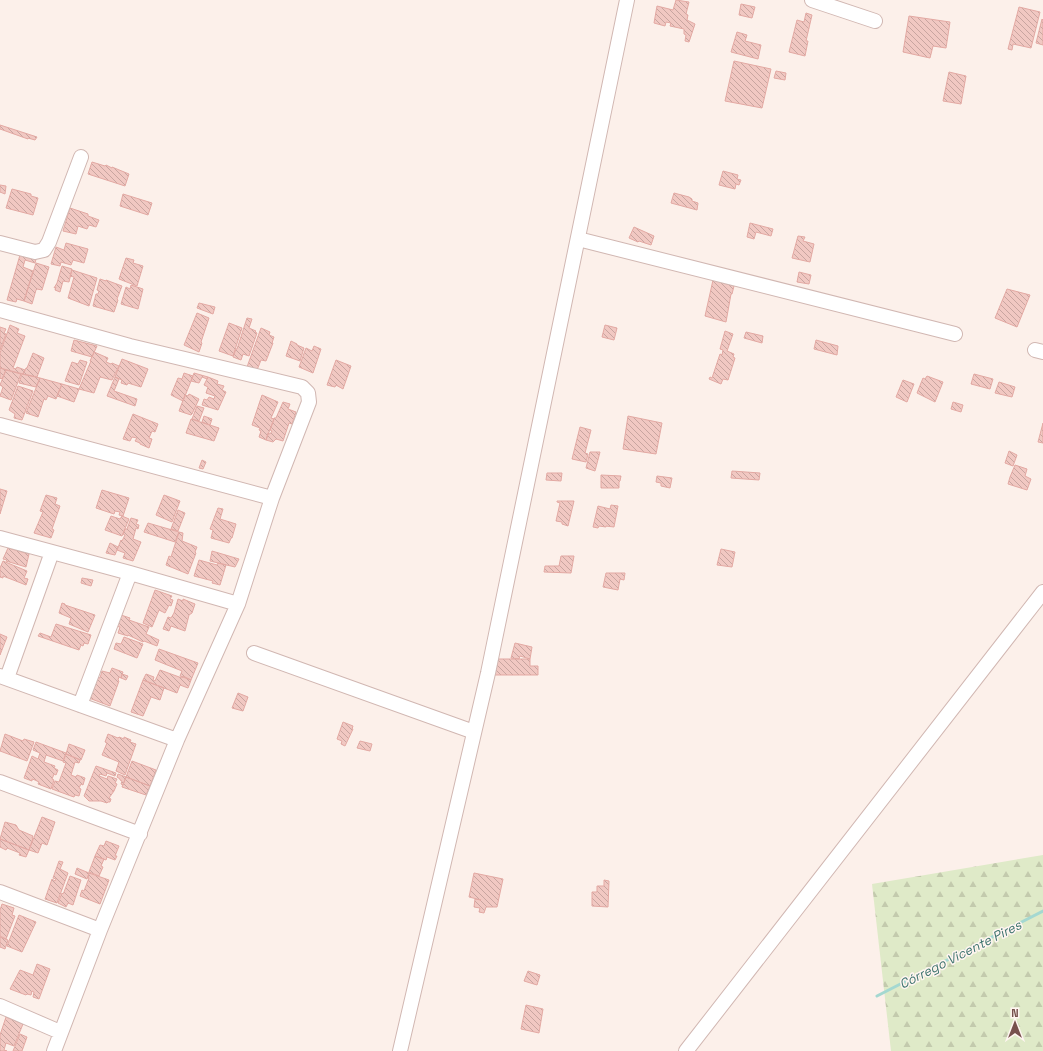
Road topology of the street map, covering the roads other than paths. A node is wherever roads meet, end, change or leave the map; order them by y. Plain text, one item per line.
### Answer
1 (627, 0) edge
2 (812, 0) edge
3 (874, 21) dead end
4 (81, 156) dead end
5 (578, 239) junction
6 (0, 243) edge
7 (0, 310) edge
8 (955, 334) dead end
9 (0, 425) edge
10 (272, 498) junction
11 (0, 538) edge
12 (52, 552) junction
13 (130, 573) junction
14 (1043, 592) edge
15 (238, 604) junction
16 (254, 653) dead end
17 (4, 677) edge
18 (80, 705) junction
19 (474, 732) junction
20 (177, 740) junction
21 (0, 782) edge
22 (140, 834) junction
23 (0, 892) edge
24 (100, 930) junction
25 (0, 1006) edge
26 (60, 1032) junction
27 (54, 1051) edge
28 (400, 1051) edge
29 (686, 1051) edge

1 - 5 street
2 - 3 street
4 - 6 street
5 - 8 street
5 - 19 street
7 - 10 street
9 - 10 street
10 - 15 street
11 - 12 street
12 - 13 street
12 - 17 street
13 - 15 street
13 - 18 street
14 - 29 street
15 - 20 street
16 - 19 street
17 - 18 street
18 - 20 street
19 - 28 street
20 - 22 street
21 - 22 street
22 - 24 street
23 - 24 street
24 - 26 street
25 - 26 street
26 - 27 street

